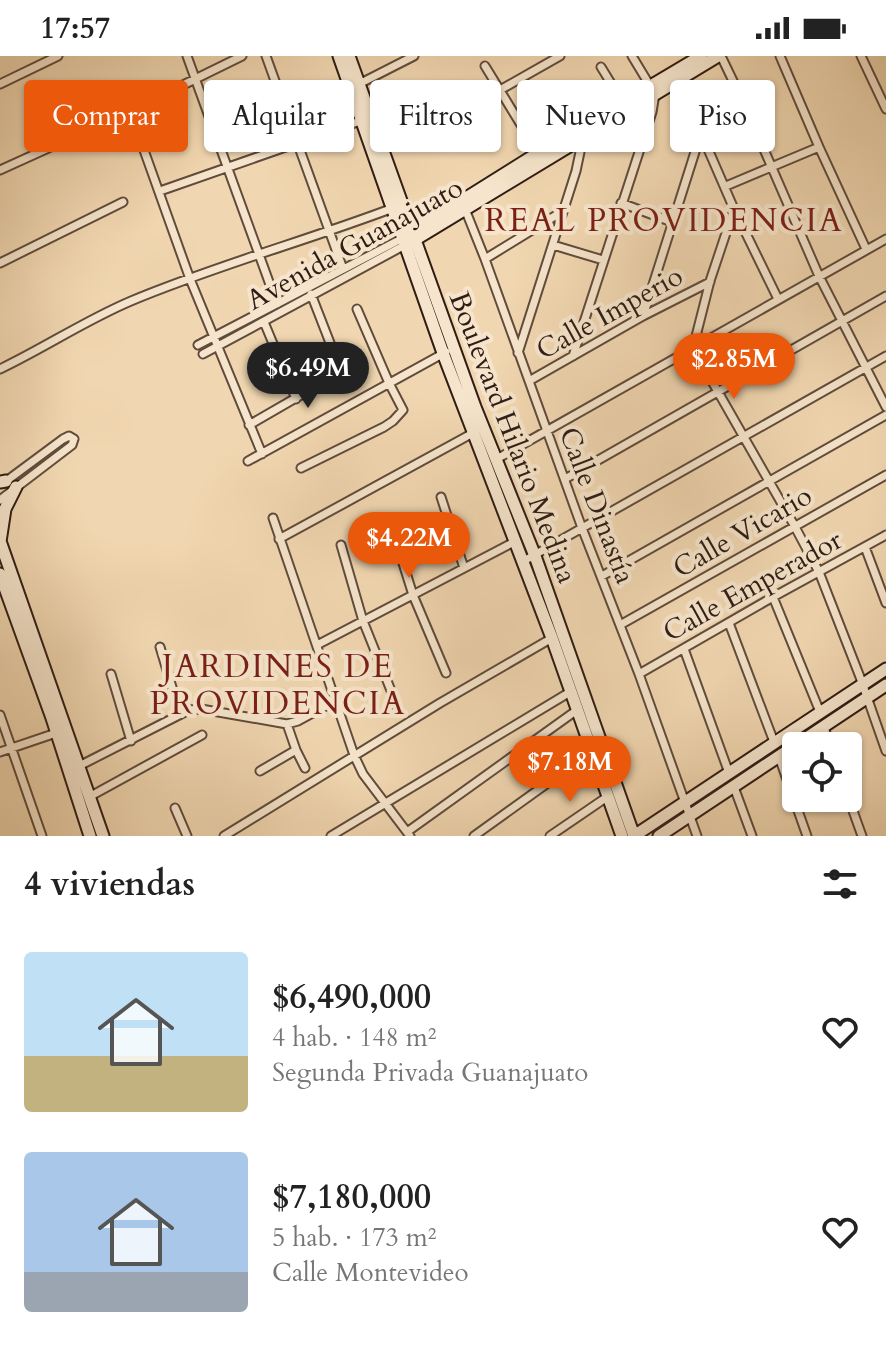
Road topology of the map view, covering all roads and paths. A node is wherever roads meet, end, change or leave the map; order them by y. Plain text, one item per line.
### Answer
1 (58, 56) edge
2 (187, 56) edge
3 (242, 56) edge
4 (266, 56) edge
5 (339, 56) edge
6 (349, 56) edge
7 (414, 56) edge
8 (560, 56) edge
9 (632, 56) edge
10 (701, 56) edge
11 (720, 56) edge
12 (780, 56) edge
13 (861, 56) edge
14 (485, 66) dead end
15 (601, 67) dead end
16 (196, 79) junction
17 (274, 80) edge
18 (494, 80) edge
19 (609, 80) edge
20 (647, 80) edge
21 (678, 80) edge
22 (188, 83) edge
23 (0, 84) edge
24 (359, 84) junction
25 (501, 89) edge
26 (654, 89) edge
27 (501, 92) edge
28 (885, 106) edge
29 (363, 120) junction
30 (354, 123) edge
31 (819, 147) junction
32 (40, 152) edge
33 (145, 152) edge
34 (274, 152) edge
35 (300, 152) edge
36 (549, 152) edge
37 (580, 152) edge
38 (638, 152) edge
39 (695, 152) edge
40 (710, 152) edge
41 (540, 157) junction
42 (771, 166) junction
43 (229, 168) junction
44 (0, 170) edge
45 (726, 186) junction
46 (160, 191) junction
47 (123, 202) dead end
48 (621, 203) junction
49 (393, 208) junction
50 (465, 209) junction
51 (734, 209) junction
52 (563, 211) junction
53 (672, 222) junction
54 (331, 231) junction
55 (409, 239) junction
56 (886, 239) edge
57 (553, 245) junction
58 (866, 249) junction
59 (258, 256) junction
60 (485, 259) junction
61 (603, 260) junction
62 (0, 263) edge
63 (343, 269) junction
64 (819, 276) junction
65 (190, 279) junction
66 (710, 281) junction
67 (310, 292) junction
68 (886, 296) edge
69 (778, 299) junction
70 (277, 304) junction
71 (357, 309) dead end
72 (643, 316) junction
73 (842, 321) junction
74 (264, 322) junction
75 (214, 338) junction
76 (198, 345) dead end
77 (217, 347) junction
78 (693, 348) junction
79 (448, 351) junction
80 (518, 353) junction
81 (203, 354) dead end
82 (573, 356) junction
83 (886, 356) edge
84 (865, 368) junction
85 (0, 369) edge
86 (529, 381) junction
87 (389, 383) junction
88 (718, 392) junction
89 (296, 399) junction
90 (886, 407) edge
91 (886, 415) edge
92 (249, 425) junction
93 (546, 431) junction
94 (473, 433) junction
95 (743, 437) junction
96 (262, 454) junction
97 (495, 460) junction
98 (248, 461) dead end
99 (301, 468) dead end
100 (886, 475) edge
101 (565, 479) junction
102 (769, 482) junction
103 (6, 484) edge
104 (441, 497) dead end
105 (0, 500) edge
106 (273, 518) dead end
107 (391, 525) dead end
108 (794, 525) junction
109 (582, 528) junction
110 (886, 535) edge
111 (279, 539) junction
112 (0, 541) edge
113 (514, 542) junction
114 (341, 545) dead end
115 (865, 547) junction
116 (535, 556) junction
117 (522, 562) junction
118 (464, 568) junction
119 (819, 572) junction
120 (0, 574) edge
121 (602, 576) junction
122 (413, 595) junction
123 (773, 597) junction
124 (886, 603) edge
125 (363, 621) junction
126 (729, 623) junction
127 (620, 625) junction
128 (552, 638) junction
129 (317, 645) junction
130 (160, 647) dead end
131 (684, 649) junction
132 (886, 669) edge
133 (446, 673) dead end
134 (111, 674) dead end
135 (639, 674) junction
136 (886, 685) edge
137 (863, 686) junction
138 (570, 692) junction
139 (866, 698) junction
140 (335, 701) junction
141 (398, 708) dead end
142 (577, 710) junction
143 (820, 712) junction
144 (180, 714) junction
145 (0, 715) edge
146 (287, 724) junction
147 (824, 727) junction
148 (61, 732) junction
149 (826, 732) edge
150 (202, 735) dead end
151 (131, 741) junction
152 (774, 742) junction
153 (12, 748) junction
154 (591, 748) junction
155 (296, 750) junction
156 (886, 751) edge
157 (0, 752) edge
158 (354, 755) junction
159 (779, 757) junction
160 (79, 766) junction
161 (305, 768) dead end
162 (260, 771) dead end
163 (729, 773) junction
164 (734, 787) junction
165 (89, 797) junction
166 (607, 797) junction
167 (685, 802) junction
168 (384, 804) junction
169 (175, 808) dead end
170 (853, 812) edge
171 (689, 816) junction
172 (408, 834) edge
173 (42, 836) edge
174 (90, 836) edge
175 (103, 836) edge
176 (187, 836) edge
177 (224, 836) edge
178 (331, 836) edge
179 (474, 836) edge
180 (550, 836) edge
181 (622, 836) edge
182 (634, 836) edge
183 (659, 836) edge
184 (697, 836) edge
185 (752, 836) edge
186 (807, 836) edge
187 (862, 836) edge

1 - 23 street
2 - 16 street
3 - 16 street
4 - 17 street
5 - 29 street, Boulevard Hilario Medina
6 - 24 street, Boulevard Hilario Medina
7 - 24 street
8 - 25 street
9 - 20 street
10 - 26 street, Avenida Guanajuato
11 - 21 street, Avenida Guanajuato
11 - 42 street
12 - 31 street
13 - 28 street
14 - 18 street
15 - 19 street
16 - 22 street
16 - 43 street
24 - 55 street, Boulevard Hilario Medina
27 - 41 street
29 - 30 street
29 - 49 street, Boulevard Hilario Medina
31 - 42 street
31 - 58 street
32 - 44 street
33 - 46 street
34 - 43 street
35 - 54 street
36 - 41 street, Avenida Guanajuato
37 - 52 street
38 - 48 street
39 - 53 street
40 - 45 street
41 - 50 street, Avenida Guanajuato
41 - 55 street, Avenida Guanajuato
42 - 45 street
42 - 64 street
43 - 46 street
43 - 59 street
45 - 51 street
46 - 65 street
47 - 62 street
48 - 53 street
48 - 61 street
49 - 54 street
49 - 55 street, Boulevard Hilario Medina
50 - 55 street, Avenida Guanajuato
50 - 60 street, Calle Dinastía
51 - 66 street
51 - 69 street
52 - 57 street
52 - 60 street
53 - 72 street
54 - 59 street
54 - 63 street
55 - 63 street, Avenida Guanajuato
55 - 67 street, Avenida Guanajuato
55 - 79 street, Boulevard Hilario Medina
56 - 58 street
57 - 61 street
57 - 80 street
58 - 64 street
59 - 65 street
59 - 70 street
60 - 80 street, Calle Dinastía
61 - 82 street
63 - 67 street, Avenida Guanajuato
64 - 69 street
64 - 73 street
65 - 75 street
65 - 85 street
66 - 72 street, Calle Imperio
66 - 78 street
67 - 70 street, Avenida Guanajuato
67 - 74 street, Avenida Guanajuato
67 - 89 street
68 - 73 street
69 - 78 street
70 - 75 street, Avenida Guanajuato
71 - 87 street
72 - 82 street, Calle Imperio
73 - 84 street
73 - 88 street
74 - 77 street, Avenida Guanajuato
74 - 89 street
75 - 76 street, Avenida Guanajuato
75 - 77 street
77 - 81 street, Avenida Guanajuato
77 - 92 street
78 - 88 street
78 - 93 street
79 - 87 street
79 - 94 street, Boulevard Hilario Medina
79 - 97 street, Boulevard Hilario Medina
80 - 86 street, Calle Dinastía
82 - 86 street, Calle Imperio
83 - 84 street
84 - 90 street
84 - 95 street
86 - 93 street, Calle Dinastía
87 - 96 street
87 - 99 street
88 - 95 street
88 - 101 street
89 - 92 street
91 - 102 street
92 - 96 street
93 - 97 street
93 - 101 street, Calle Dinastía
94 - 111 street
94 - 113 street, Boulevard Hilario Medina
95 - 102 street
95 - 109 street
96 - 98 street
97 - 116 street, Boulevard Hilario Medina
100 - 108 street, Calle Vicario
101 - 109 street, Calle Dinastía
102 - 108 street
102 - 121 street
103 - 103 street
103 - 105 street
103 - 112 street
104 - 118 street
106 - 111 street
107 - 122 street
108 - 119 street
108 - 127 street, Calle Vicario
109 - 116 street
109 - 121 street, Calle Dinastía
110 - 115 street, Calle Emperador
111 - 129 street
112 - 148 street
113 - 117 street, Boulevard Hilario Medina
113 - 118 street
114 - 125 street
115 - 119 street, Calle Emperador
115 - 124 street
116 - 117 street
116 - 182 street, Boulevard Hilario Medina
117 - 128 street, Boulevard Hilario Medina
118 - 122 street
119 - 123 street, Calle Emperador
119 - 137 street
120 - 148 street
121 - 127 street, Calle Dinastía
122 - 125 street
122 - 133 street
123 - 126 street, Calle Emperador
123 - 143 street
125 - 129 street
125 - 141 street
126 - 131 street, Calle Emperador
126 - 152 street
127 - 135 street, Calle Dinastía
128 - 138 street, Boulevard Hilario Medina
128 - 158 street
129 - 140 street
130 - 144 street
131 - 135 street, Calle Emperador
131 - 163 street
132 - 137 street
134 - 151 street
135 - 167 street, Calle Dinastía
136 - 139 street
137 - 139 street
137 - 143 street
138 - 142 street, Boulevard Hilario Medina
138 - 168 street
139 - 147 street
139 - 156 street
140 - 146 street
140 - 158 street
142 - 154 street, Boulevard Hilario Medina
142 - 172 street
143 - 152 street
144 - 146 street
144 - 151 street
145 - 153 street
146 - 155 street
147 - 149 street
147 - 159 street
148 - 153 street
148 - 160 street
148 - 174 street
150 - 165 street
151 - 160 street
152 - 163 street
153 - 157 street
153 - 173 street
154 - 166 street, Boulevard Hilario Medina
154 - 179 street
155 - 161 street
155 - 162 street
158 - 168 street
158 - 177 street
159 - 164 street
159 - 186 street
160 - 165 street
163 - 167 street
164 - 171 street
164 - 185 street
165 - 175 street
166 - 180 street
166 - 181 street, Boulevard Hilario Medina
167 - 171 street, Calle Dinastía
167 - 182 street
168 - 172 street
168 - 178 street
169 - 176 street
170 - 187 street
171 - 183 street
171 - 184 street, Calle Dinastía

